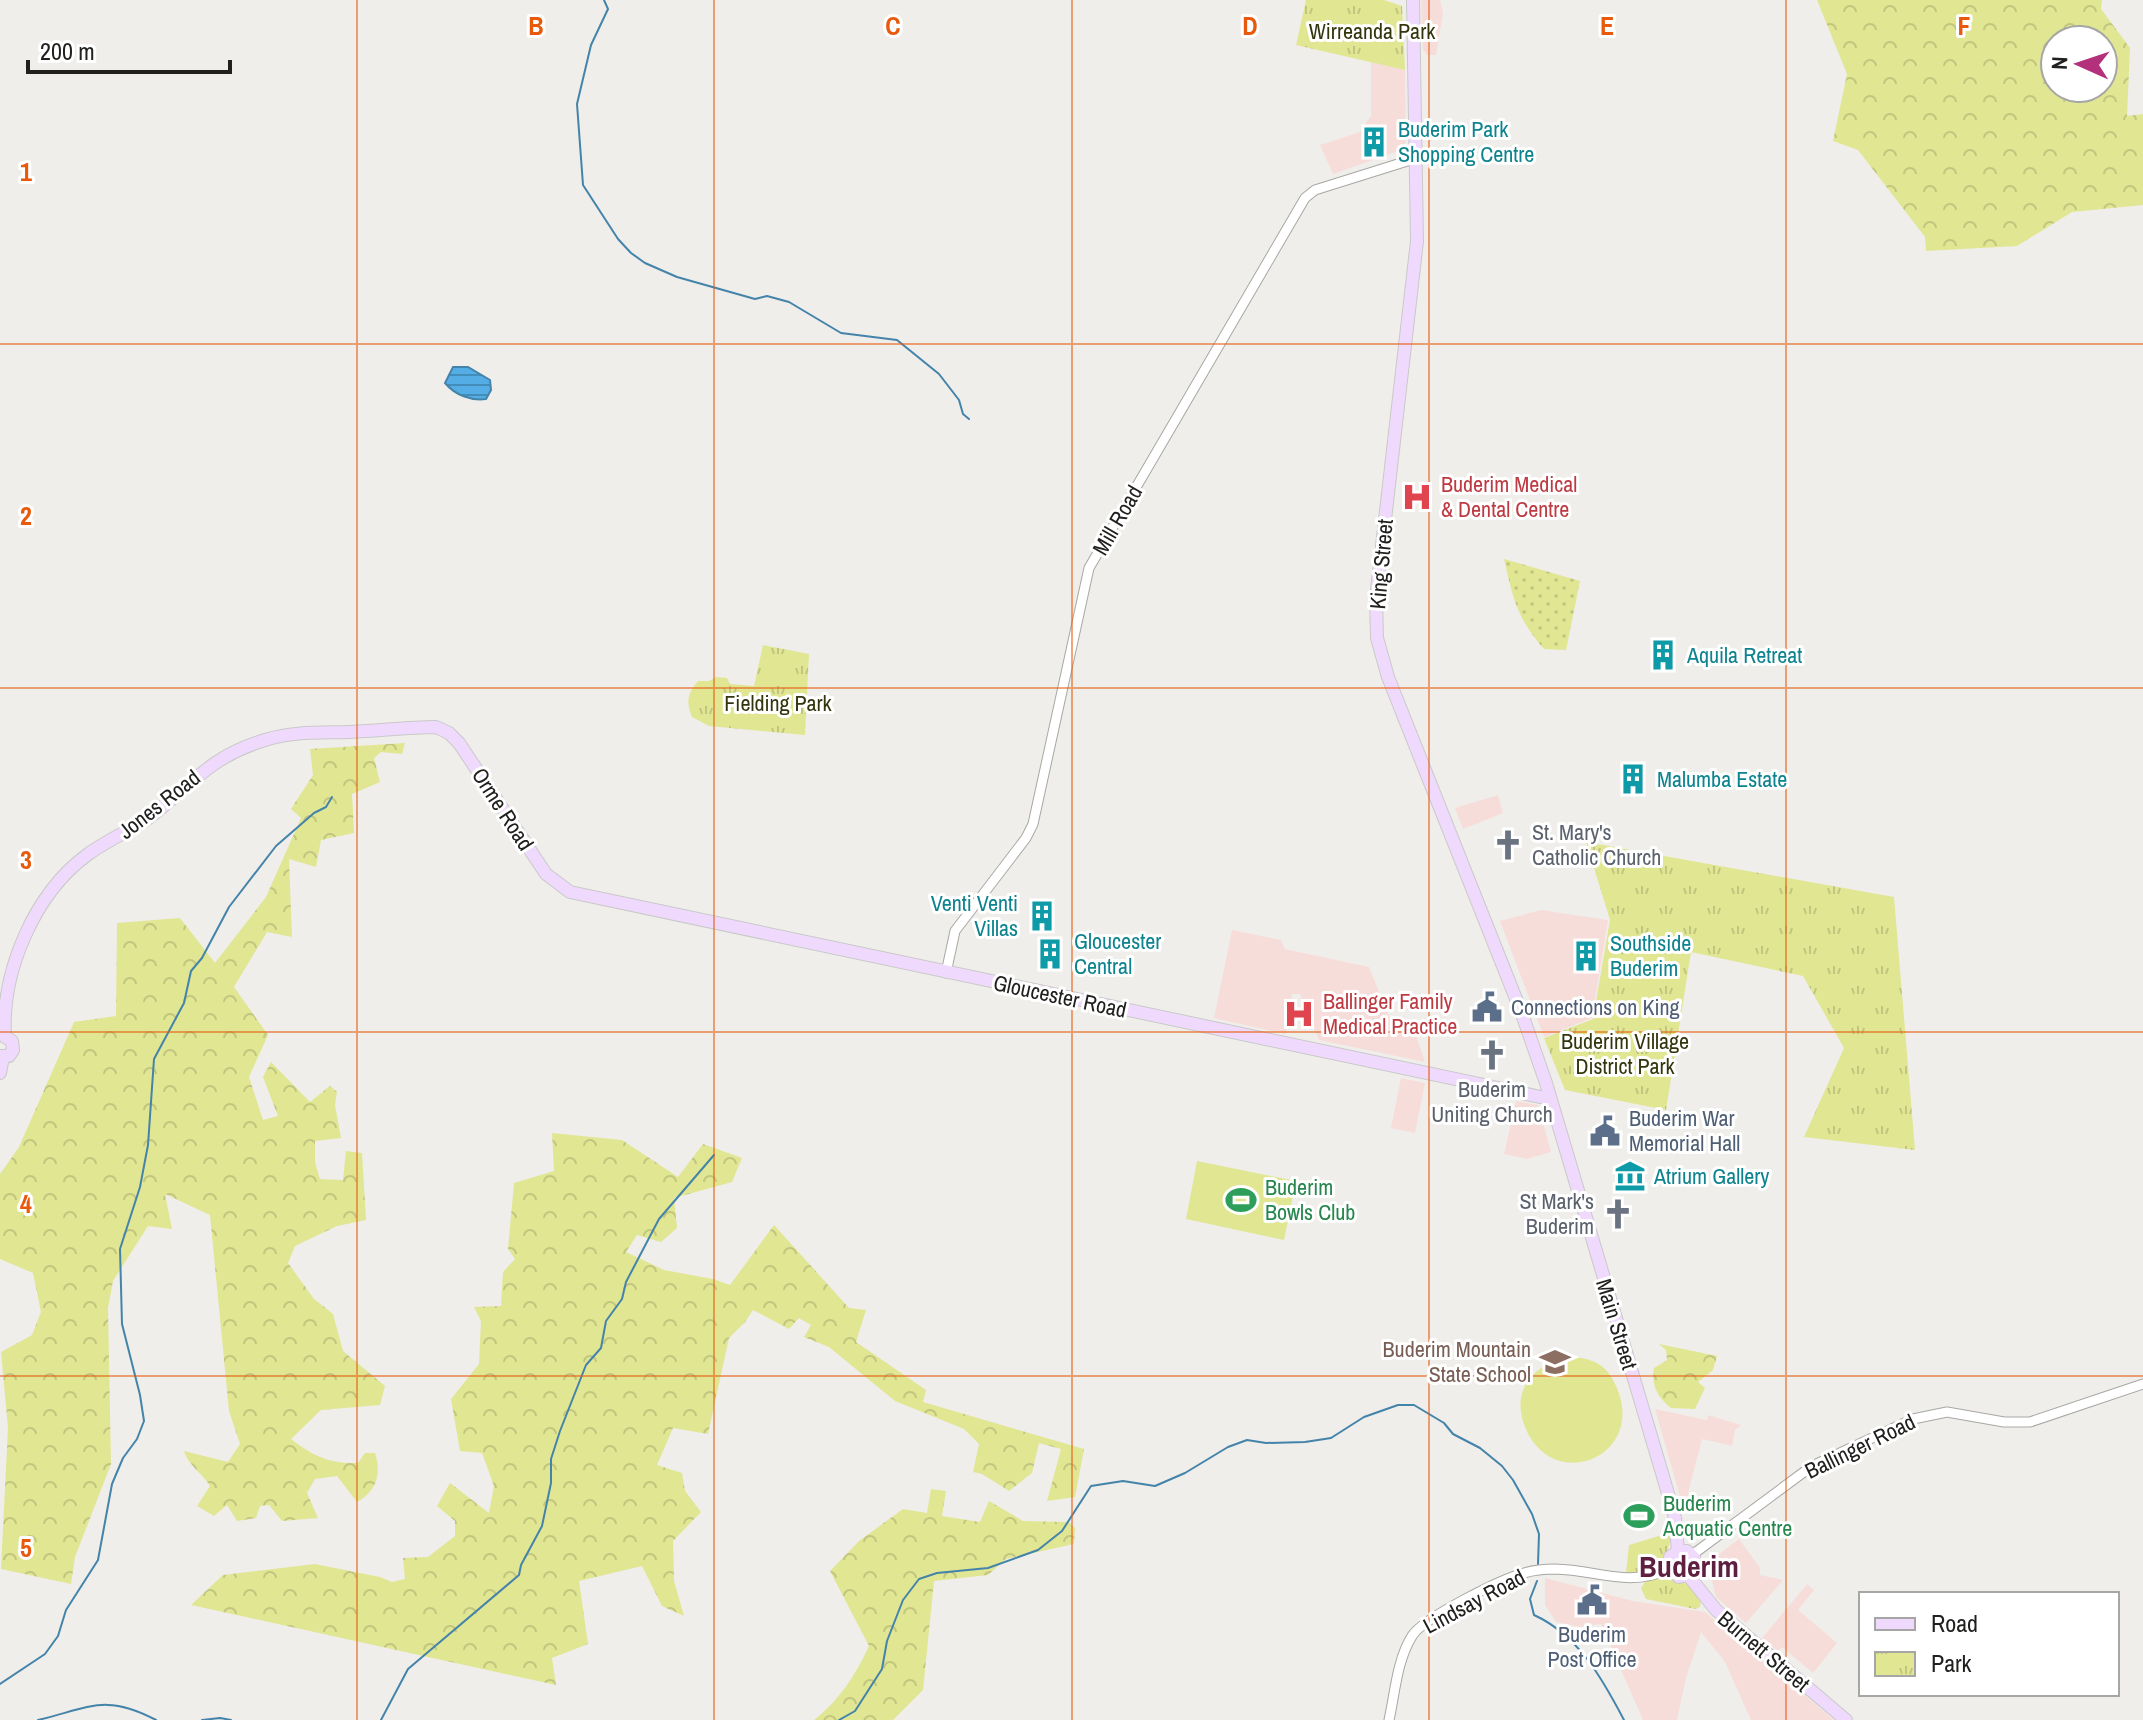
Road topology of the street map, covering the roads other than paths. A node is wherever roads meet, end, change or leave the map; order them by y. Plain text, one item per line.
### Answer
1 (1413, 0) edge
2 (1417, 158) junction
3 (436, 727) joint
4 (570, 892) joint
5 (946, 973) junction
6 (2, 1038) edge
7 (2, 1056) edge
8 (0, 1073) edge
9 (1550, 1099) junction
10 (2143, 1384) edge
11 (1678, 1551) junction
12 (1692, 1555) junction
13 (1670, 1569) junction
14 (1688, 1575) junction
15 (1389, 1720) edge
16 (1846, 1720) edge

1 - 2 main road, King Street
2 - 5 street, Mill Road
2 - 9 main road, King Street
3 - 4 main road, Orme Road
3 - 6 main road, Jones Road
4 - 5 main road, Gloucester Road
5 - 9 main road, Gloucester Road
6 - 7 main road, Jones Road
7 - 8 main road
9 - 11 main road, Main Street
10 - 12 street, Ballinger Road
11 - 12 main road
11 - 13 main road
12 - 14 main road
13 - 14 main road
13 - 15 street, Lindsay Road
14 - 16 main road, Burnett Street

